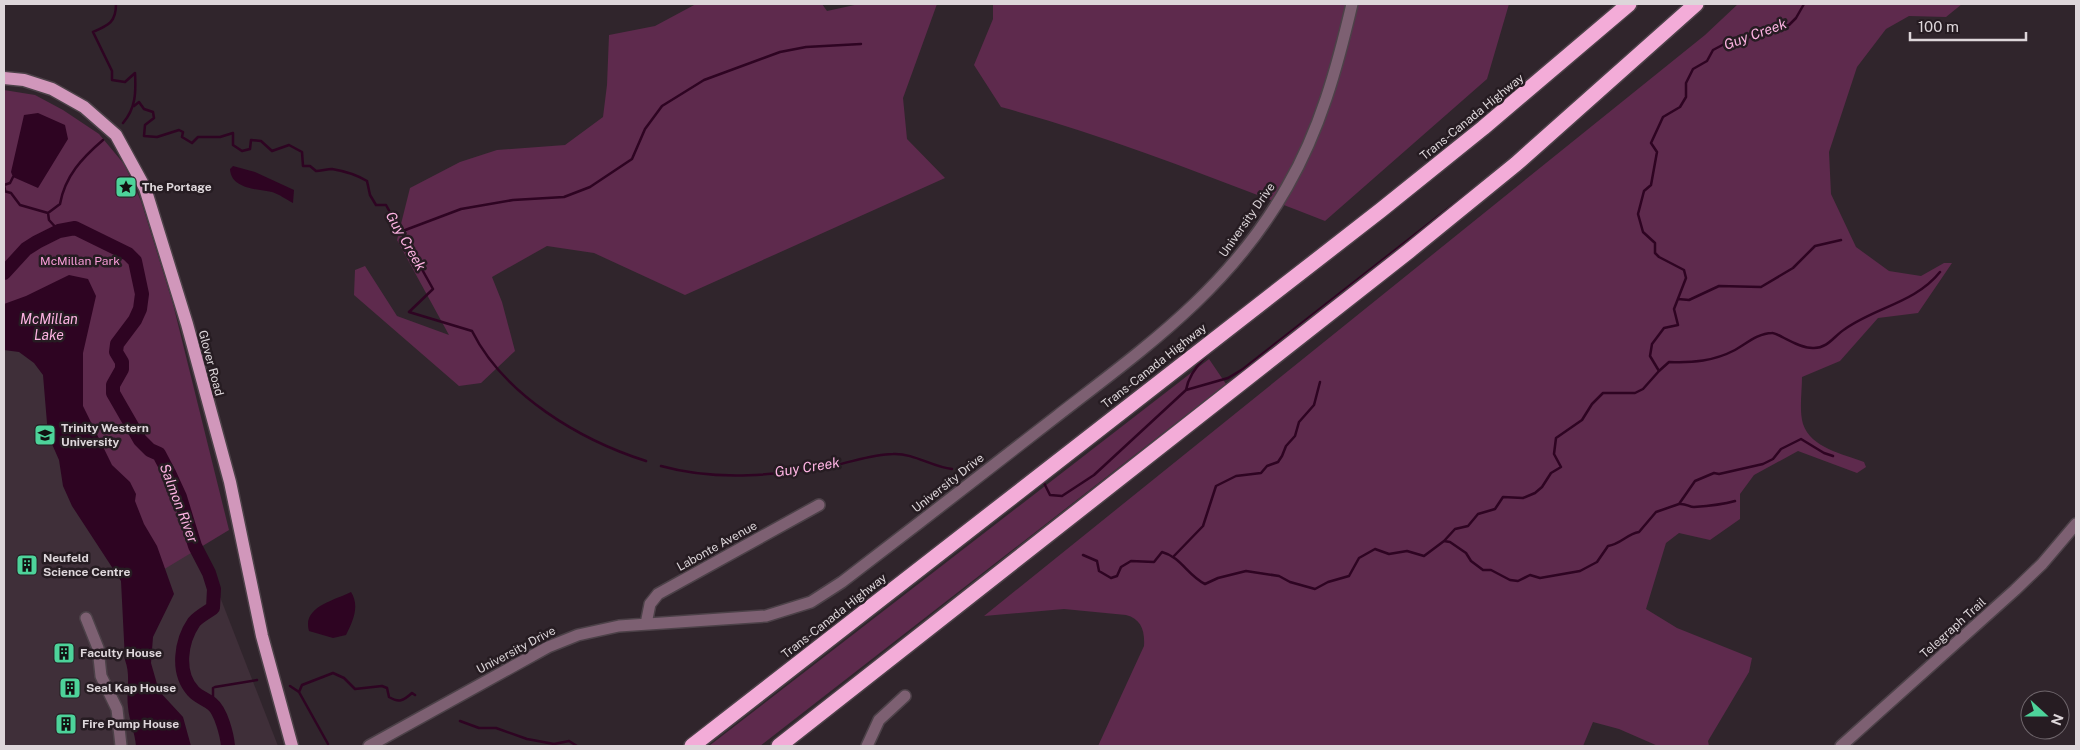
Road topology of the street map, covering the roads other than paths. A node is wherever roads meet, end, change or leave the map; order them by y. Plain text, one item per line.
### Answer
1 (1352, 4) edge
2 (1629, 4) edge
3 (1696, 4) edge
4 (4, 78) edge
5 (820, 505) dead end
6 (2076, 524) edge
7 (86, 618) dead end
8 (646, 624) junction
9 (905, 696) dead end
10 (289, 731) junction
11 (121, 746) edge
12 (292, 746) edge
13 (299, 746) edge
14 (371, 746) edge
15 (692, 746) edge
16 (779, 746) edge
17 (867, 746) edge
18 (1842, 746) edge

1 - 8 street, University Drive
2 - 15 highway, Trans-Canada Highway
3 - 16 highway
4 - 10 main road, Glover Road
5 - 8 street, Labonte Avenue
6 - 18 street, Telegraph Trail
7 - 11 street
8 - 14 street, University Drive
9 - 17 street
10 - 12 main road, Glover Road
10 - 13 main road, Glover Road

